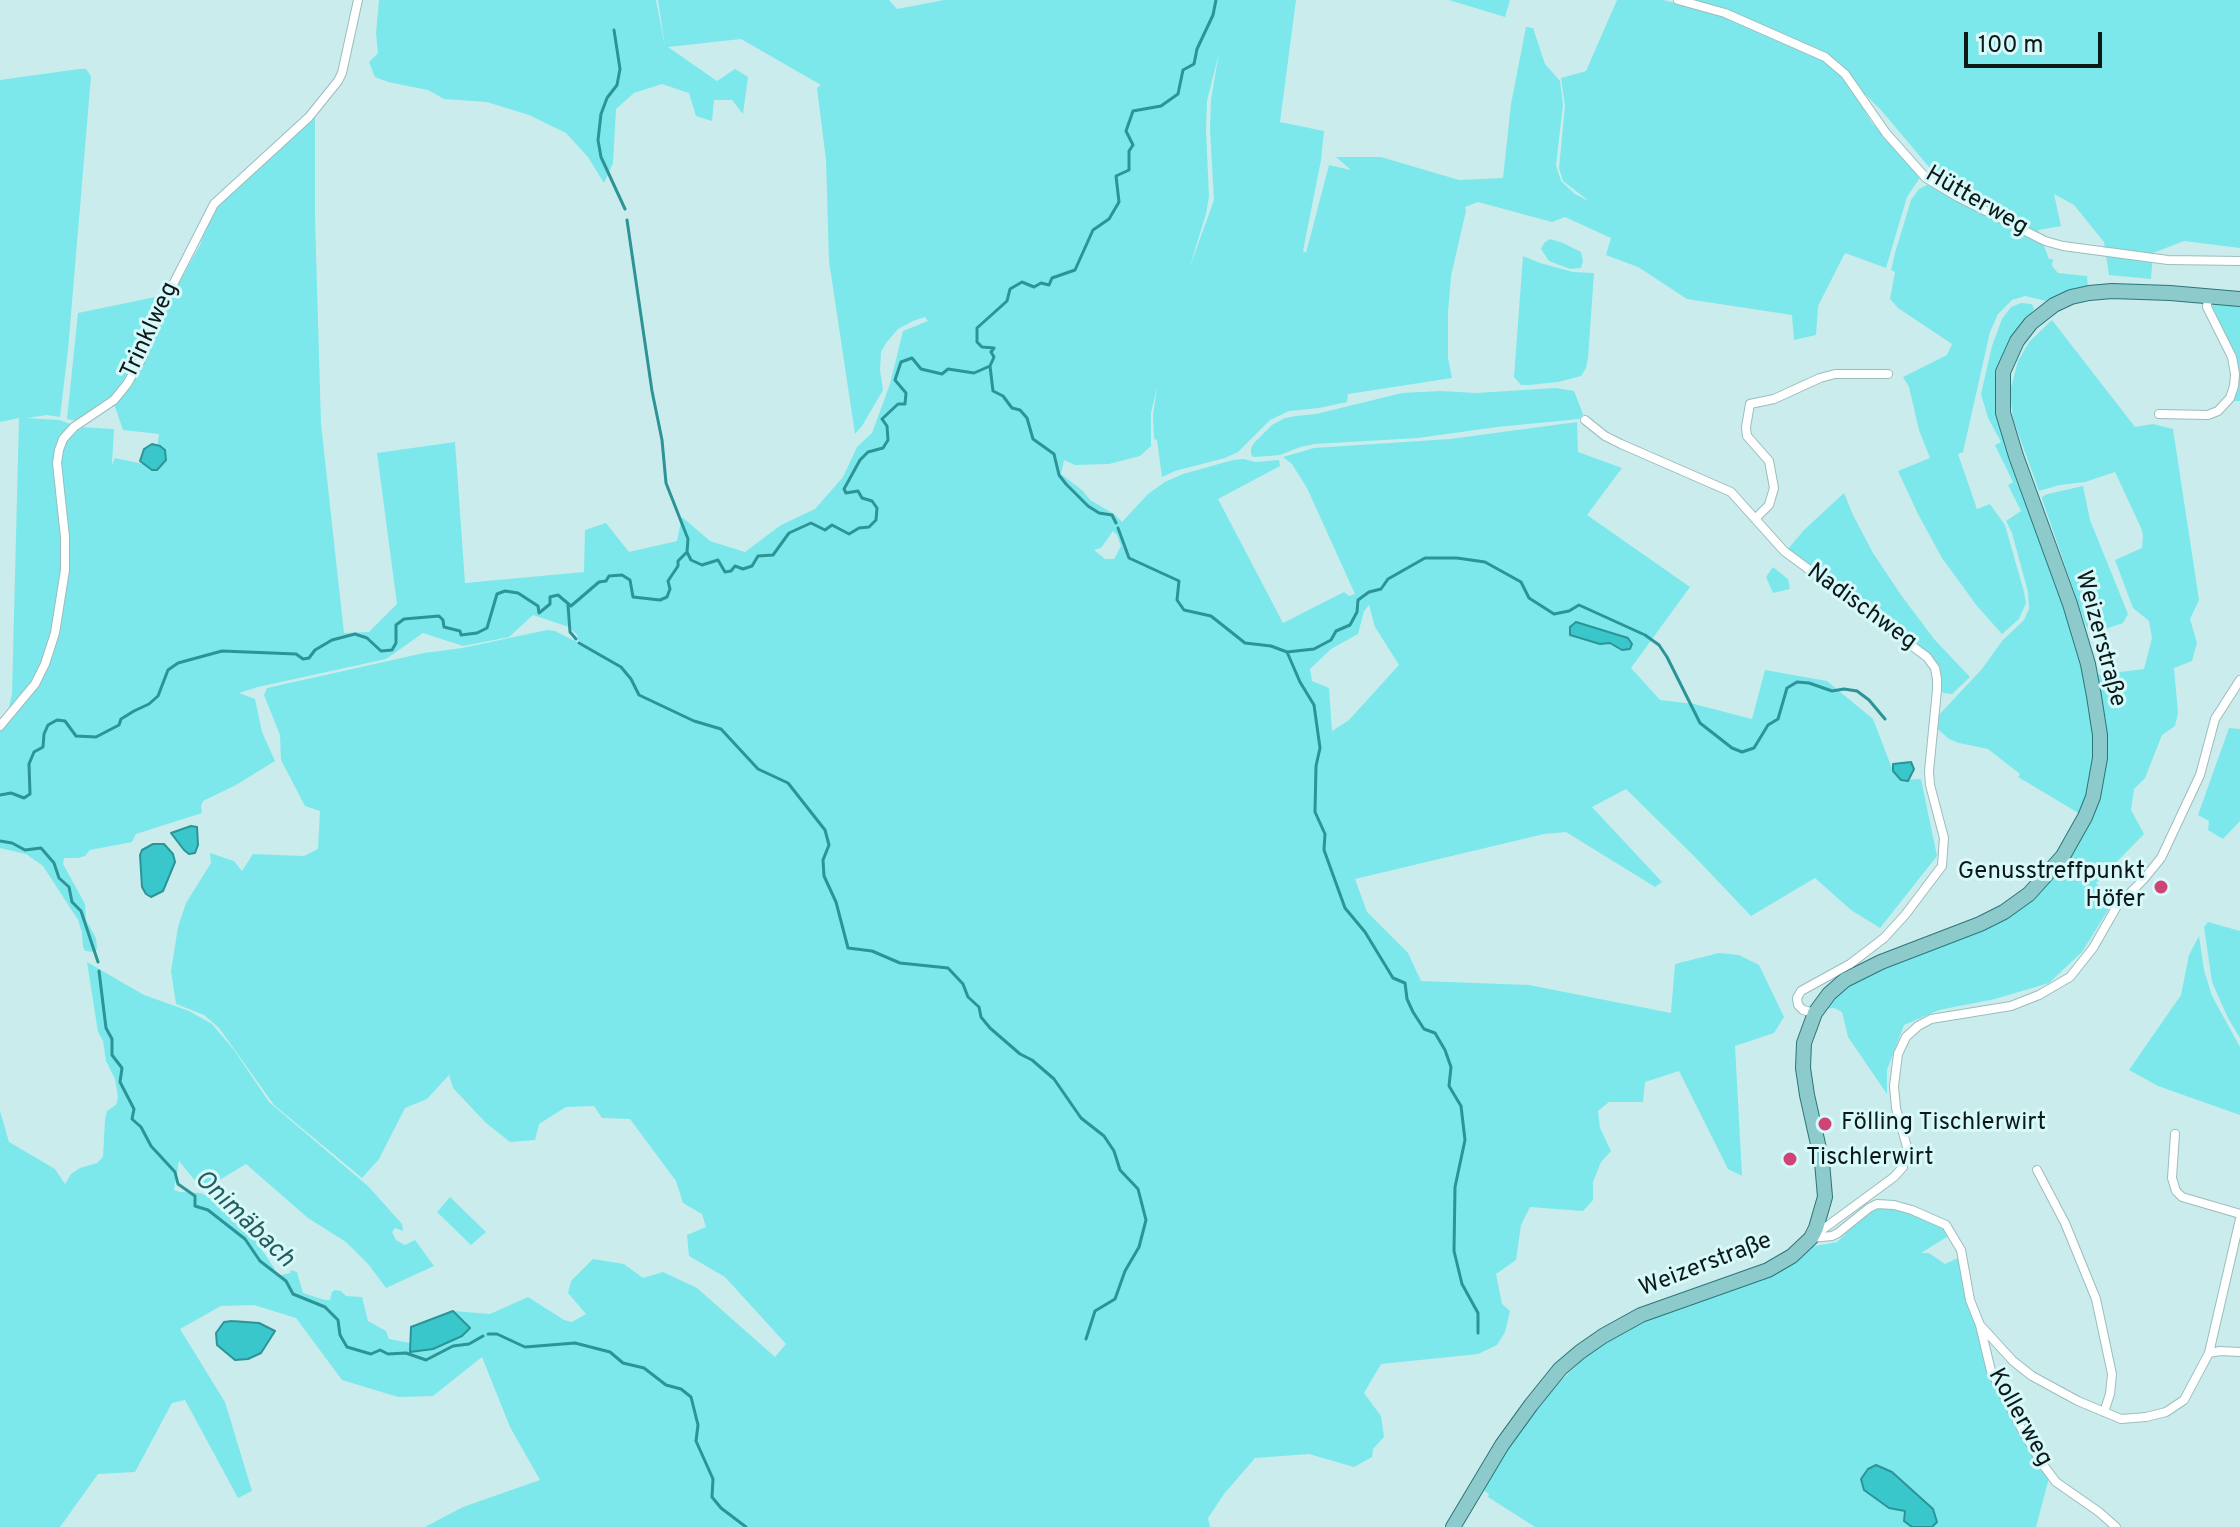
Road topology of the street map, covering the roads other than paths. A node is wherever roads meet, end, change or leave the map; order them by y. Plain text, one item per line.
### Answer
1 (358, 0) edge
2 (1678, 0) edge
3 (2240, 261) edge
4 (2208, 296) junction
5 (2240, 299) edge
6 (1888, 374) dead end
7 (2159, 414) dead end
8 (1585, 420) dead end
9 (1755, 519) junction
10 (2240, 680) edge
11 (0, 726) edge
12 (1815, 1013) junction
13 (2175, 1134) dead end
14 (2037, 1170) dead end
15 (2240, 1217) edge
16 (1811, 1238) junction
17 (1980, 1325) junction
18 (2240, 1352) edge
19 (2209, 1353) junction
20 (2104, 1412) junction
21 (1453, 1527) edge
22 (2116, 1527) edge

1 - 11 street, Trinklweg
2 - 3 street, Hütterweg
4 - 5 main road, Weizerstraße
4 - 7 street
4 - 12 main road, Weizerstraße
6 - 9 street
8 - 9 street, Nadischweg
9 - 12 street, Nadischweg
10 - 16 street
12 - 16 main road, Weizerstraße
13 - 15 street, Kollerweg
14 - 20 street
15 - 19 street, Kollerweg
16 - 17 street, Kollerweg
16 - 21 main road, Weizerstraße
17 - 20 street, Kollerweg
17 - 22 street, Kollerweg
18 - 19 street
19 - 20 street, Kollerweg

